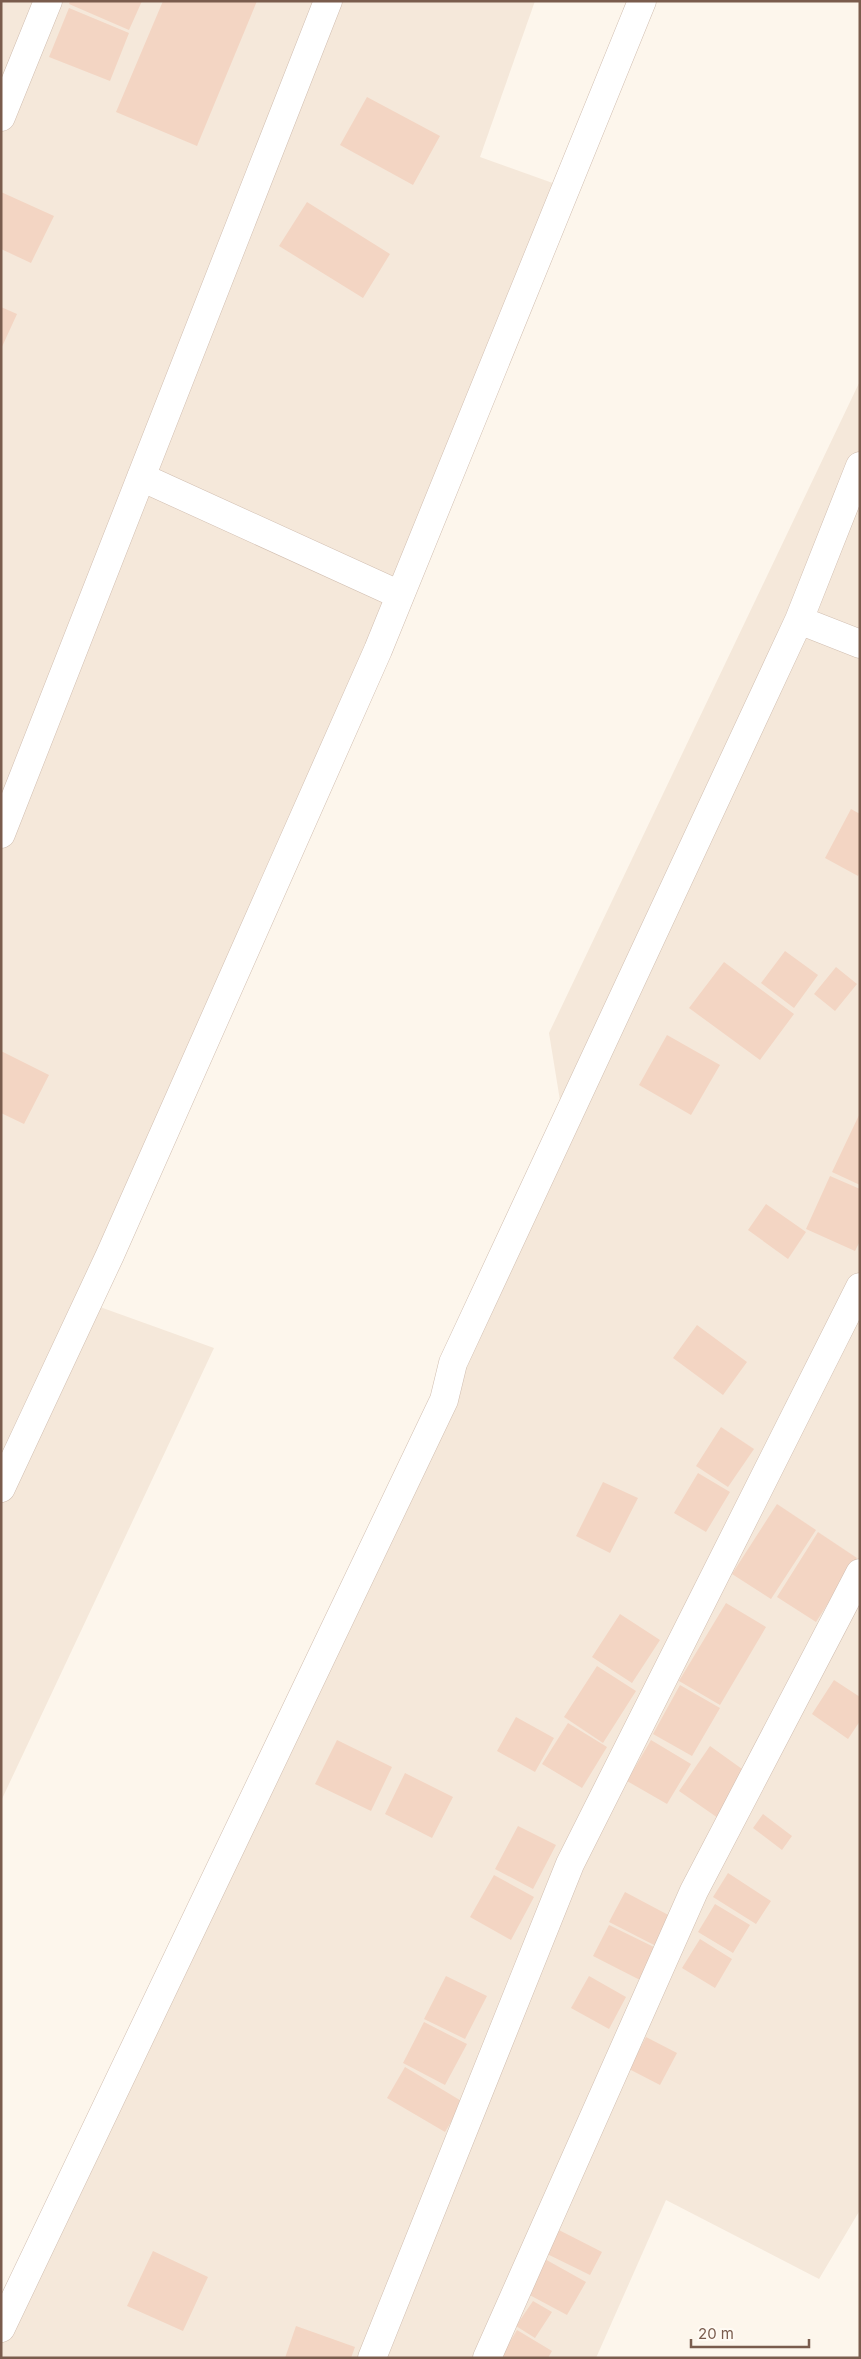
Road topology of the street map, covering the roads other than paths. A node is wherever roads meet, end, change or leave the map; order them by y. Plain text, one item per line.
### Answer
1 (48, 1) edge
2 (328, 1) edge
3 (642, 1) edge
4 (1, 117) edge
5 (860, 466) edge
6 (141, 477) junction
7 (400, 595) junction
8 (799, 620) junction
9 (860, 644) edge
10 (1, 834) edge
11 (860, 1288) edge
12 (1, 1488) edge
13 (860, 1573) edge
14 (1, 2328) edge
15 (372, 2358) edge
16 (487, 2358) edge

1 - 4 street
2 - 6 street
3 - 7 street
5 - 8 street
6 - 7 street
6 - 10 street
7 - 12 street
8 - 9 street
8 - 14 street
11 - 15 street
13 - 16 street

